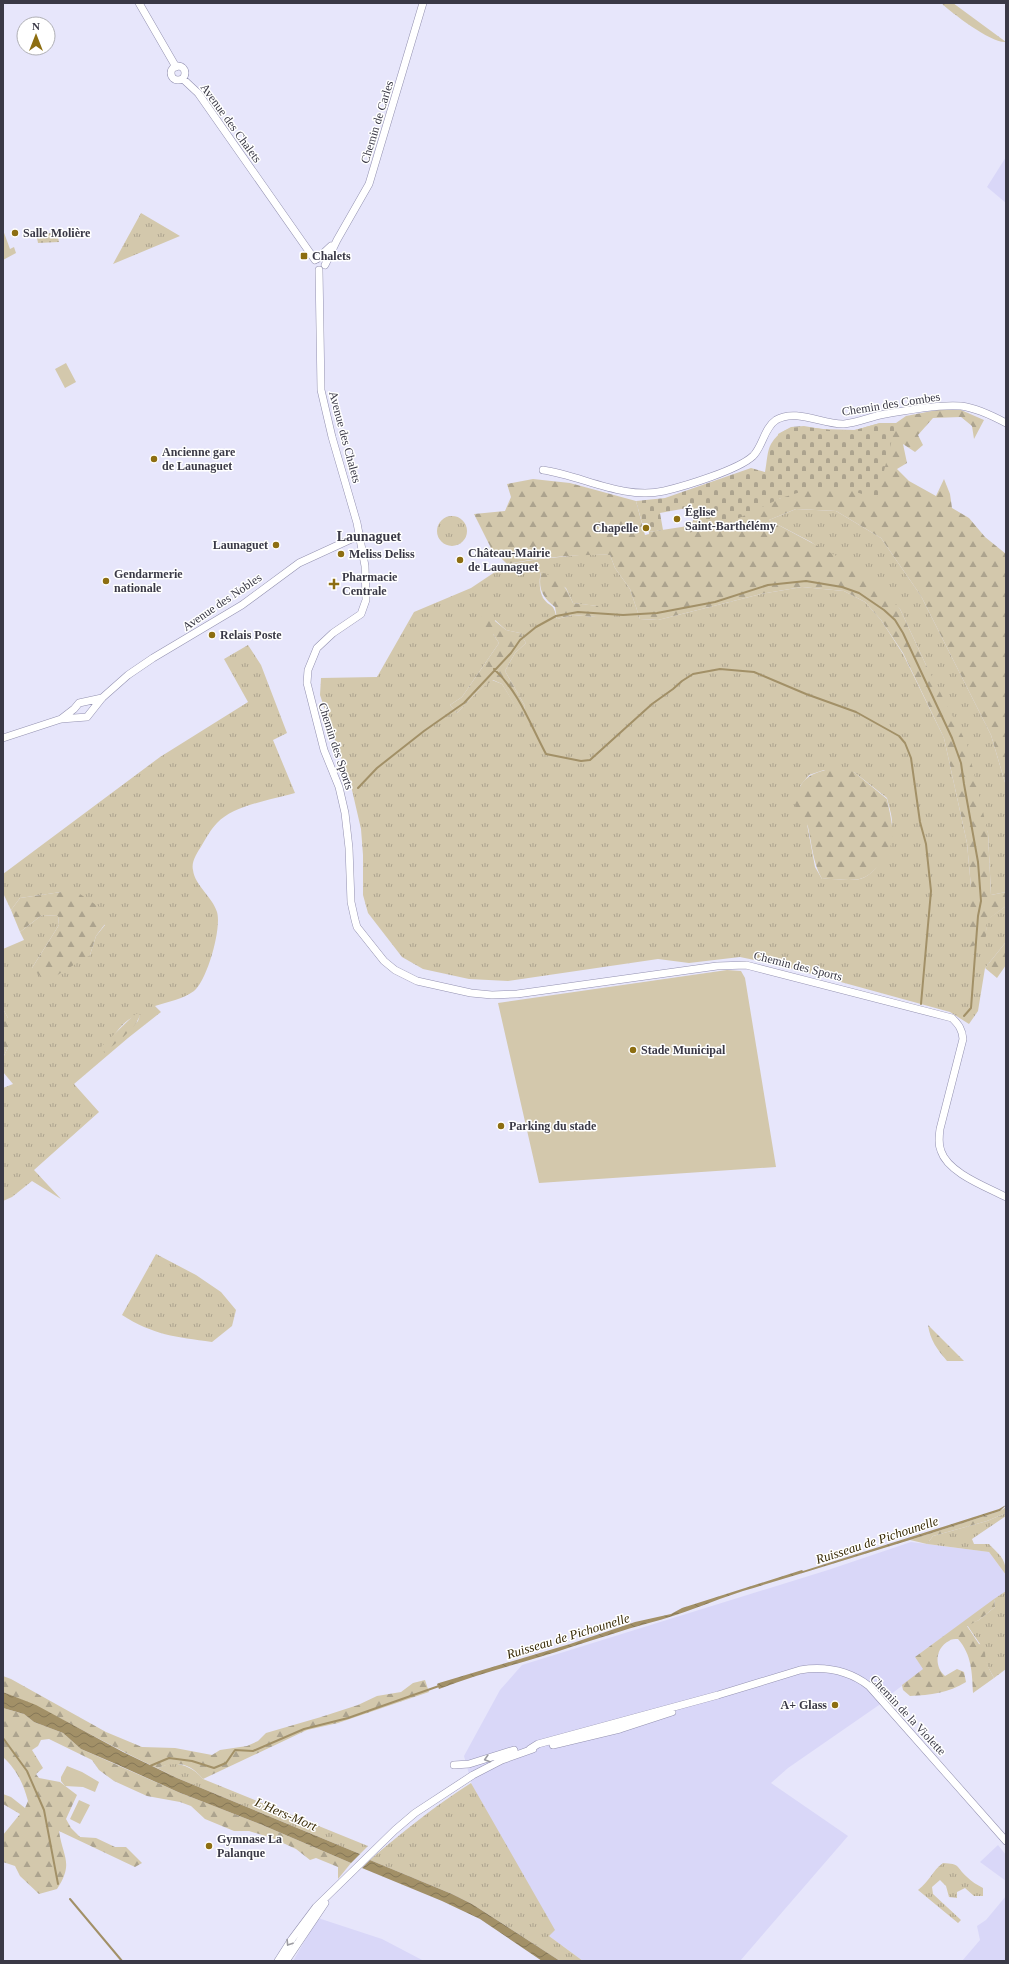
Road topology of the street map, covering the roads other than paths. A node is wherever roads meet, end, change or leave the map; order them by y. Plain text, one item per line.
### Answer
1 (139, 3) edge
2 (423, 3) edge
3 (176, 67) junction
4 (183, 79) junction
5 (337, 240) junction
6 (316, 259) junction
7 (325, 265) junction
8 (319, 270) junction
9 (1006, 423) edge
10 (543, 470) dead end
11 (360, 535) junction
12 (102, 698) junction
13 (86, 702) junction
14 (74, 708) junction
15 (91, 711) junction
16 (79, 718) junction
17 (61, 719) junction
18 (3, 738) edge
19 (1006, 1197) edge
20 (718, 1695) junction
21 (538, 1744) junction
22 (530, 1749) junction
23 (454, 1765) dead end
24 (1006, 1841) edge
25 (332, 1893) junction
26 (278, 1961) edge
27 (286, 1961) edge

1 - 3 street, Avenue des Chalets
2 - 5 street, Chemin de Carles
3 - 4 street, Avenue des Chalets
3 - 4 street, Avenue des Chalets
4 - 6 street, Avenue des Chalets
5 - 6 street, Chemin de Carles
5 - 7 street, Chemin de Carles
6 - 7 street, Avenue des Chalets
6 - 8 street, Avenue des Chalets
7 - 8 street
8 - 11 street, Avenue des Chalets
9 - 10 street, Chemin des Combes
11 - 12 street, Avenue des Nobles
11 - 19 street, Chemin des Sports
12 - 13 street, Avenue des Nobles
12 - 15 street, Avenue des Nobles
13 - 14 street, Avenue des Nobles
13 - 15 street
14 - 16 street
14 - 17 street, Avenue des Nobles
15 - 16 street, Avenue des Nobles
16 - 17 street, Avenue des Nobles
17 - 18 street, Avenue des Nobles
20 - 21 street, Chemin de la Violette
20 - 22 street, Chemin de la Violette
20 - 24 street, Chemin de la Violette
21 - 22 street, Chemin de la Violette
21 -> 23 street, Chemin de la Violette
22 - 25 street, Chemin de la Violette
25 -> 26 street
25 - 27 street

